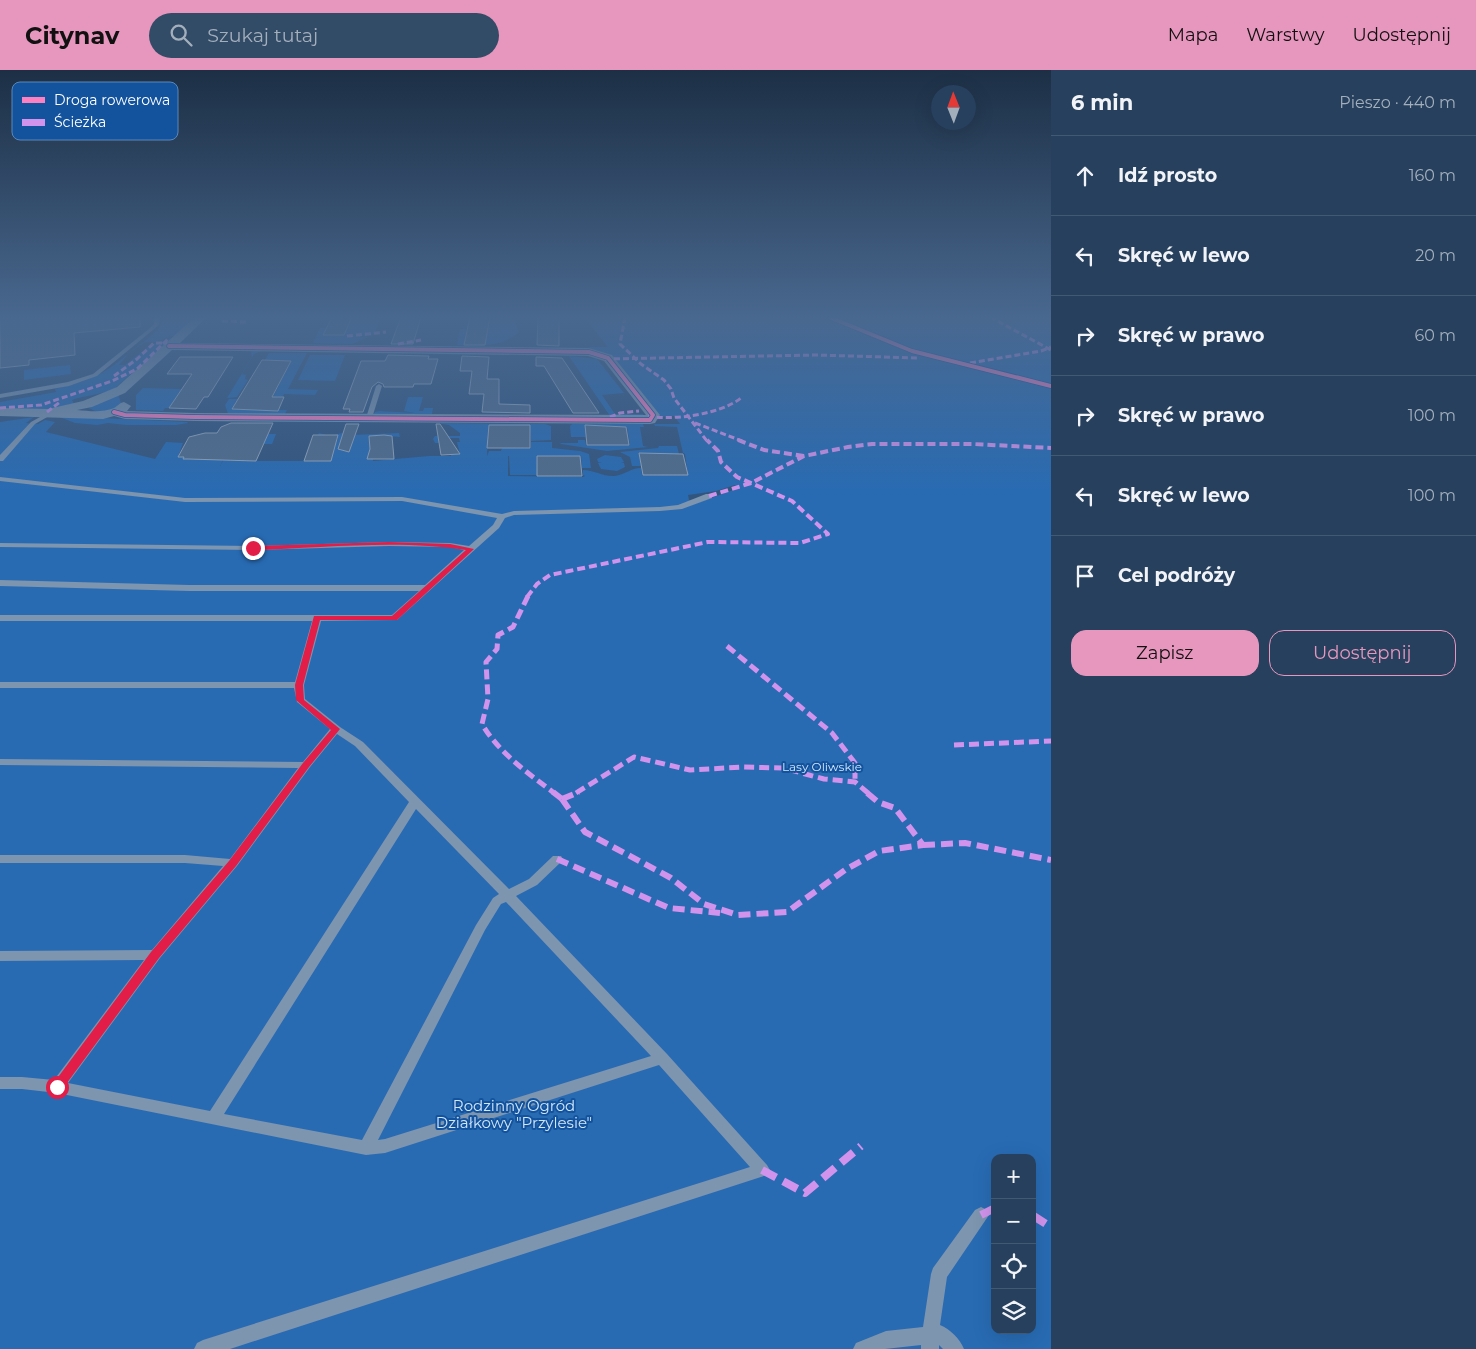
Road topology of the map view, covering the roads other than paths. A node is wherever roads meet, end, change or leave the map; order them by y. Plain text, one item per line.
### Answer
1 (89, 377) edge
2 (136, 377) edge
3 (623, 377) edge
4 (379, 386) dead end
5 (121, 390) junction
6 (0, 396) edge
7 (87, 409) junction
8 (0, 412) edge
9 (52, 412) junction
10 (114, 412) junction
11 (369, 418) junction
12 (3, 452) edge
13 (0, 459) edge
14 (0, 479) edge
15 (709, 496) dead end
16 (502, 516) junction
17 (0, 544) edge
18 (471, 549) junction
19 (0, 583) edge
20 (428, 588) junction
21 (0, 618) edge
22 (317, 618) junction
23 (0, 685) edge
24 (299, 685) junction
25 (336, 729) junction
26 (0, 762) edge
27 (306, 765) junction
28 (415, 802) junction
29 (0, 859) edge
30 (557, 859) dead end
31 (233, 863) junction
32 (508, 896) junction
33 (155, 955) junction
34 (0, 956) edge
35 (662, 1058) junction
36 (0, 1083) edge
37 (57, 1087) junction
38 (214, 1117) junction
39 (366, 1148) junction
40 (981, 1215) dead end
41 (930, 1342) edge
42 (203, 1349) edge
43 (862, 1349) edge
44 (955, 1349) edge

1 - 6 lane
2 - 5 street
3 - 11 street
4 - 11 lane
5 - 7 street
5 - 10 street
7 - 9 street
7 - 10 street
8 - 9 street
9 - 12 lane
10 - 11 street
12 - 13 lane
14 - 16 lane
15 - 16 lane
16 - 18 lane
17 - 18 lane
18 - 20 lane
19 - 20 lane
20 - 22 lane
21 - 22 lane
22 - 24 lane
23 - 24 lane
24 - 25 lane
25 - 27 lane
25 - 28 lane
26 - 27 lane
27 - 31 lane
28 - 32 lane
28 - 38 lane
29 - 31 lane
30 - 32 lane
31 - 33 lane
32 - 35 lane
32 - 39 lane
33 - 34 lane
33 - 37 lane
35 - 39 lane
35 - 42 lane
36 - 37 lane
37 - 38 lane
38 - 39 lane
40 - 41 lane
41 - 43 lane
41 - 44 lane

